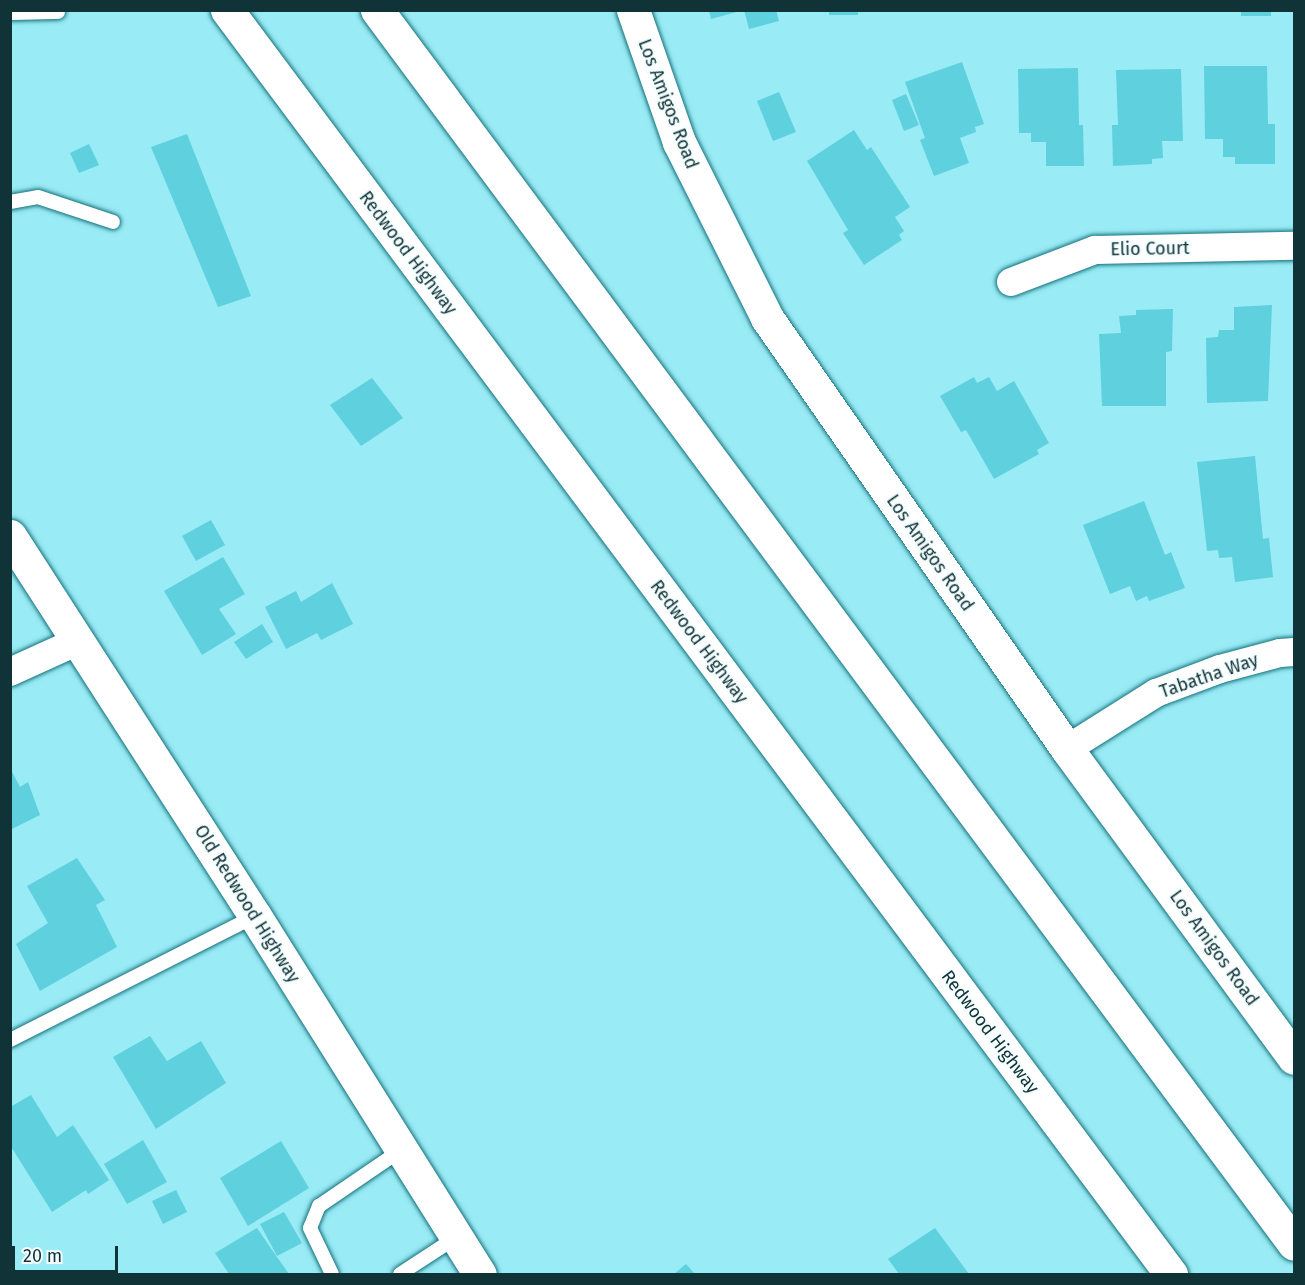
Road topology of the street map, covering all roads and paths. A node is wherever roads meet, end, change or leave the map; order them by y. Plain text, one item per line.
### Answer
1 (227, 10) edge
2 (376, 10) edge
3 (633, 10) edge
4 (58, 12) dead end
5 (10, 13) edge
6 (10, 202) edge
7 (113, 222) dead end
8 (1294, 246) edge
9 (1011, 282) dead end
10 (10, 536) edge
11 (78, 641) junction
12 (1294, 652) edge
13 (10, 672) edge
14 (1067, 749) junction
15 (255, 916) junction
16 (10, 1041) edge
17 (1294, 1058) edge
18 (401, 1150) junction
19 (457, 1237) junction
20 (1294, 1244) edge
21 (332, 1275) edge
22 (400, 1275) edge
23 (480, 1275) edge
24 (1171, 1275) edge

1 - 24 main road, Redwood Highway
2 - 20 main road
3 - 14 main road, Los Amigos Road
4 - 5 lane
6 - 7 lane
8 - 9 street, Elio Court
10 - 11 main road, Old Redwood Highway
11 - 13 street
11 - 15 main road, Old Redwood Highway
12 - 14 street, Tabatha Way
14 - 17 main road, Los Amigos Road
15 - 16 lane
15 - 18 main road, Old Redwood Highway
18 - 19 main road, Old Redwood Highway
18 - 21 lane
19 - 22 lane
19 - 23 main road, Old Redwood Highway

